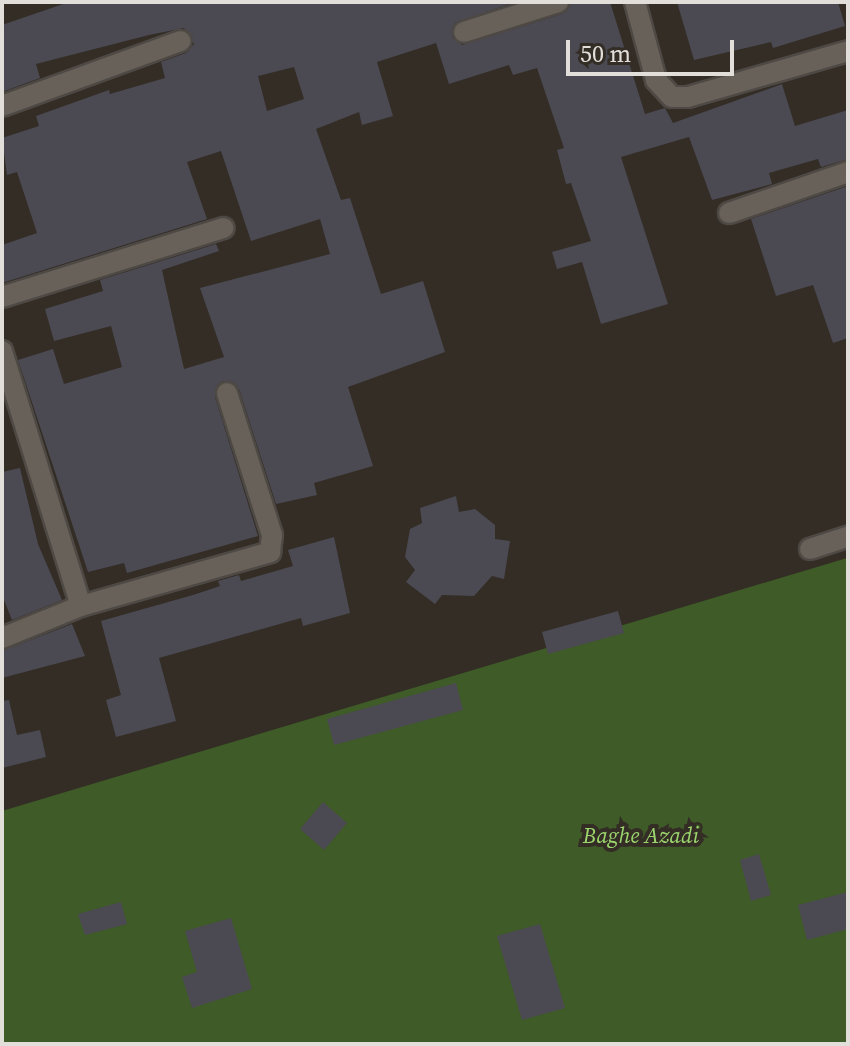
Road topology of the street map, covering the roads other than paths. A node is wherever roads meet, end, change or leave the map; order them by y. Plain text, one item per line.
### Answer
1 (558, 2) edge
2 (635, 2) edge
3 (464, 32) dead end
4 (181, 41) dead end
5 (848, 51) edge
6 (2, 106) edge
7 (848, 172) edge
8 (729, 213) dead end
9 (223, 228) dead end
10 (2, 297) edge
11 (2, 351) edge
12 (227, 393) dead end
13 (848, 537) edge
14 (810, 549) dead end
15 (81, 606) junction
16 (2, 638) edge

1 - 3 street
2 - 5 street
4 - 6 street
7 - 8 street
9 - 10 street
11 - 15 street
12 - 15 street
13 - 14 street
15 - 16 street

